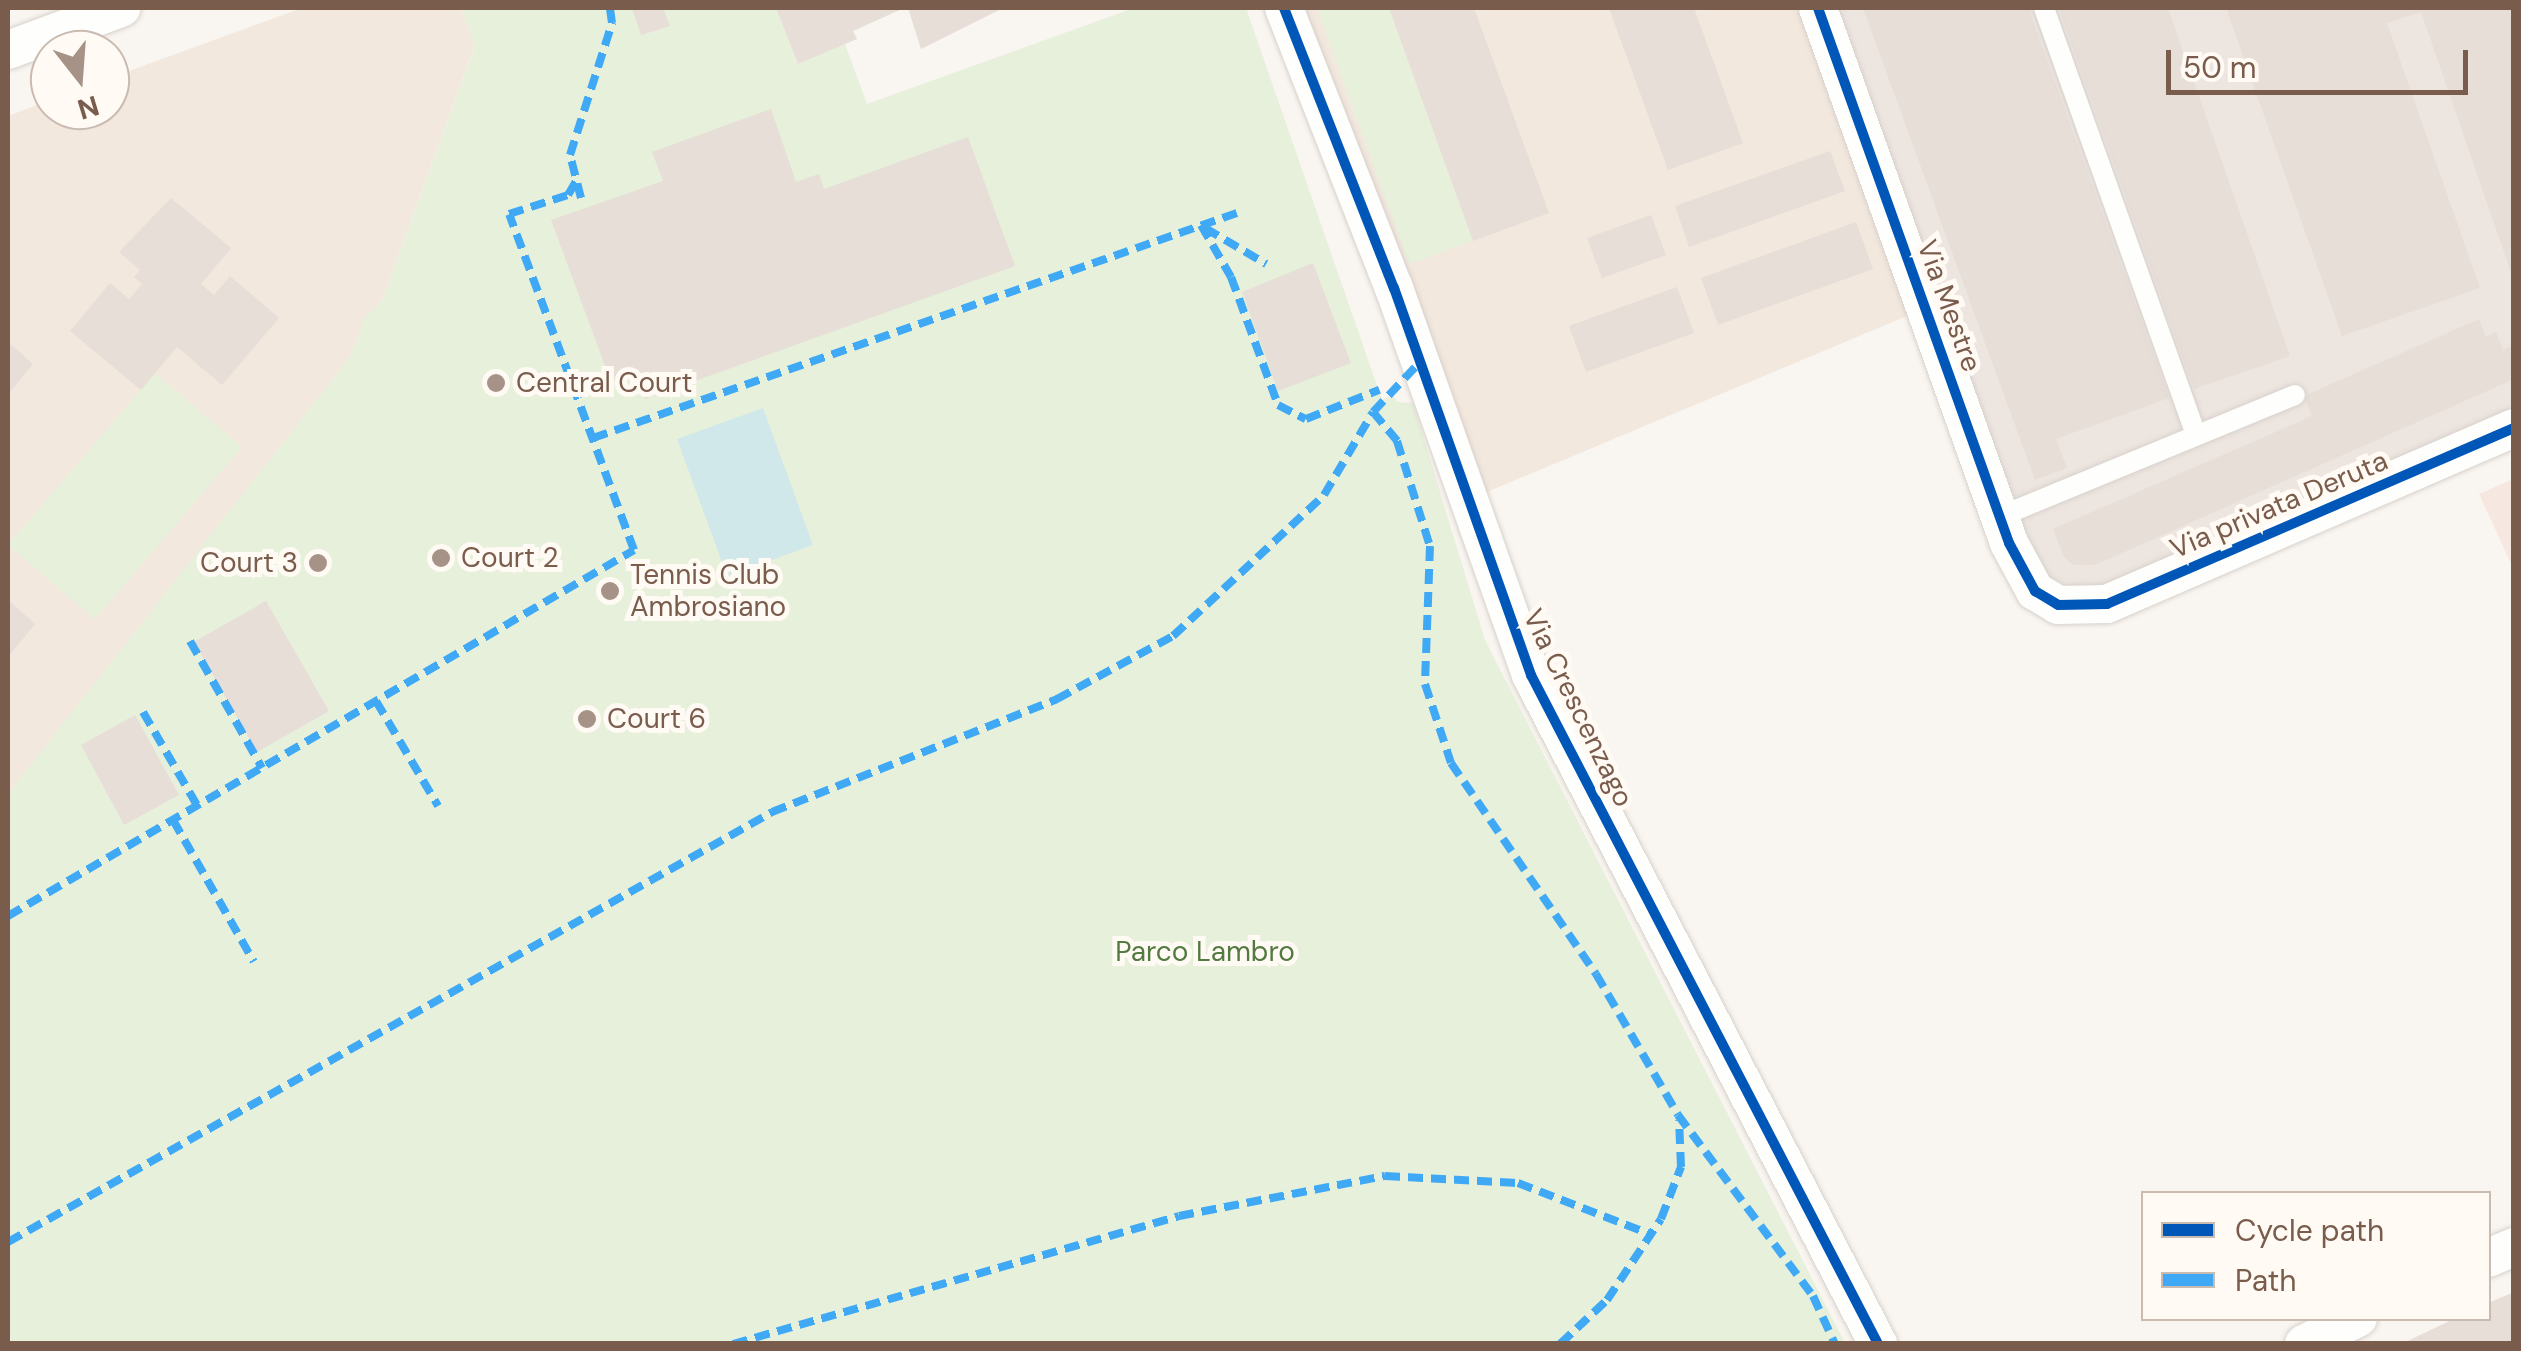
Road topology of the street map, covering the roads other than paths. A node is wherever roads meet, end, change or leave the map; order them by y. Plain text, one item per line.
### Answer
1 (122, 8) edge
2 (1284, 8) edge
3 (1818, 8) edge
4 (2044, 8) edge
5 (8, 50) edge
6 (2295, 394) dead end
7 (2514, 428) edge
8 (2196, 436) junction
9 (2000, 517) junction
10 (2058, 606) joint
11 (2352, 1321) edge
12 (1878, 1344) edge
13 (2304, 1344) edge

1 - 5 street
2 - 12 street, Via Crescenzago
3 - 9 street, Via Mestre
4 - 8 lane
6 - 8 lane
7 - 10 street, Via privata Deruta
8 - 9 lane
9 - 10 street, Via Mestre
11 - 13 street

